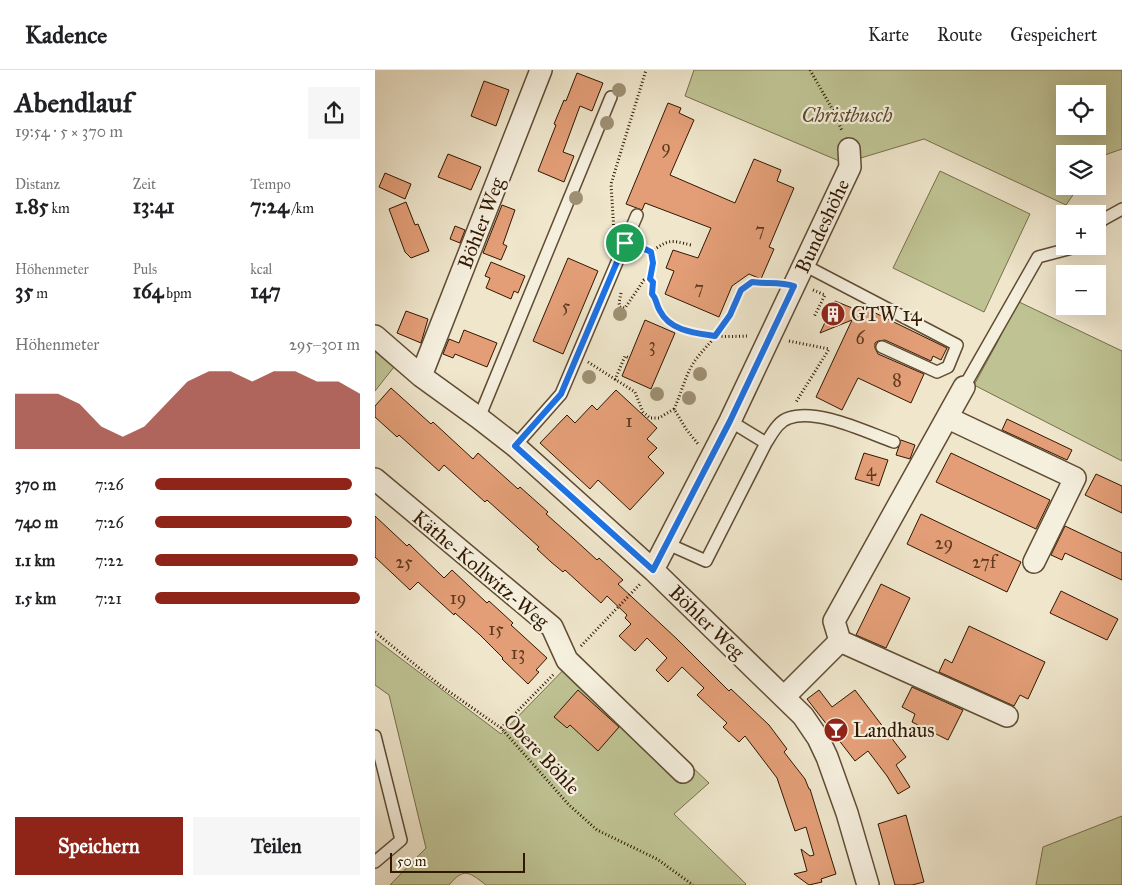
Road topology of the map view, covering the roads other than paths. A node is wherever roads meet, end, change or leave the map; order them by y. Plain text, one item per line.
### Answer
1 (541, 70) edge
2 (611, 97) dead end
3 (849, 149) road end
4 (1122, 209) edge
5 (637, 215) dead end
6 (1106, 218) edge
7 (1056, 252) edge
8 (804, 265) junction
9 (375, 336) edge
10 (882, 347) dead end
11 (421, 376) junction
12 (964, 386) joint
13 (479, 418) junction
14 (948, 418) junction
15 (730, 421) junction
16 (894, 442) dead end
17 (766, 444) junction
18 (515, 446) junction
19 (375, 479) edge
20 (668, 544) junction
21 (1034, 562) dead end
22 (653, 570) junction
23 (840, 641) junction
24 (784, 697) junction
25 (1007, 716) dead end
26 (375, 736) edge
27 (683, 772) dead end
28 (375, 862) edge
29 (868, 885) edge

1 - 11 street, Böhler Weg
2 - 13 lane
3 - 8 street, Bundeshöhe
4 - 6 lane
5 - 18 lane
7 - 12 lane
8 - 10 lane
8 - 15 street, Bundeshöhe
9 - 11 street, Böhler Weg
11 - 13 street, Böhler Weg
12 - 14 street
13 - 18 street, Böhler Weg
14 - 21 street
14 - 23 street
15 - 17 lane
15 - 20 street, Bundeshöhe
16 - 17 lane
17 - 20 lane
18 - 22 street, Böhler Weg
19 - 27 street, Käthe-Kollwitz-Weg
20 - 22 street, Bundeshöhe
22 - 24 street, Böhler Weg
23 - 24 street
23 - 25 street
24 - 29 street, Böhler Weg
26 - 28 lane

